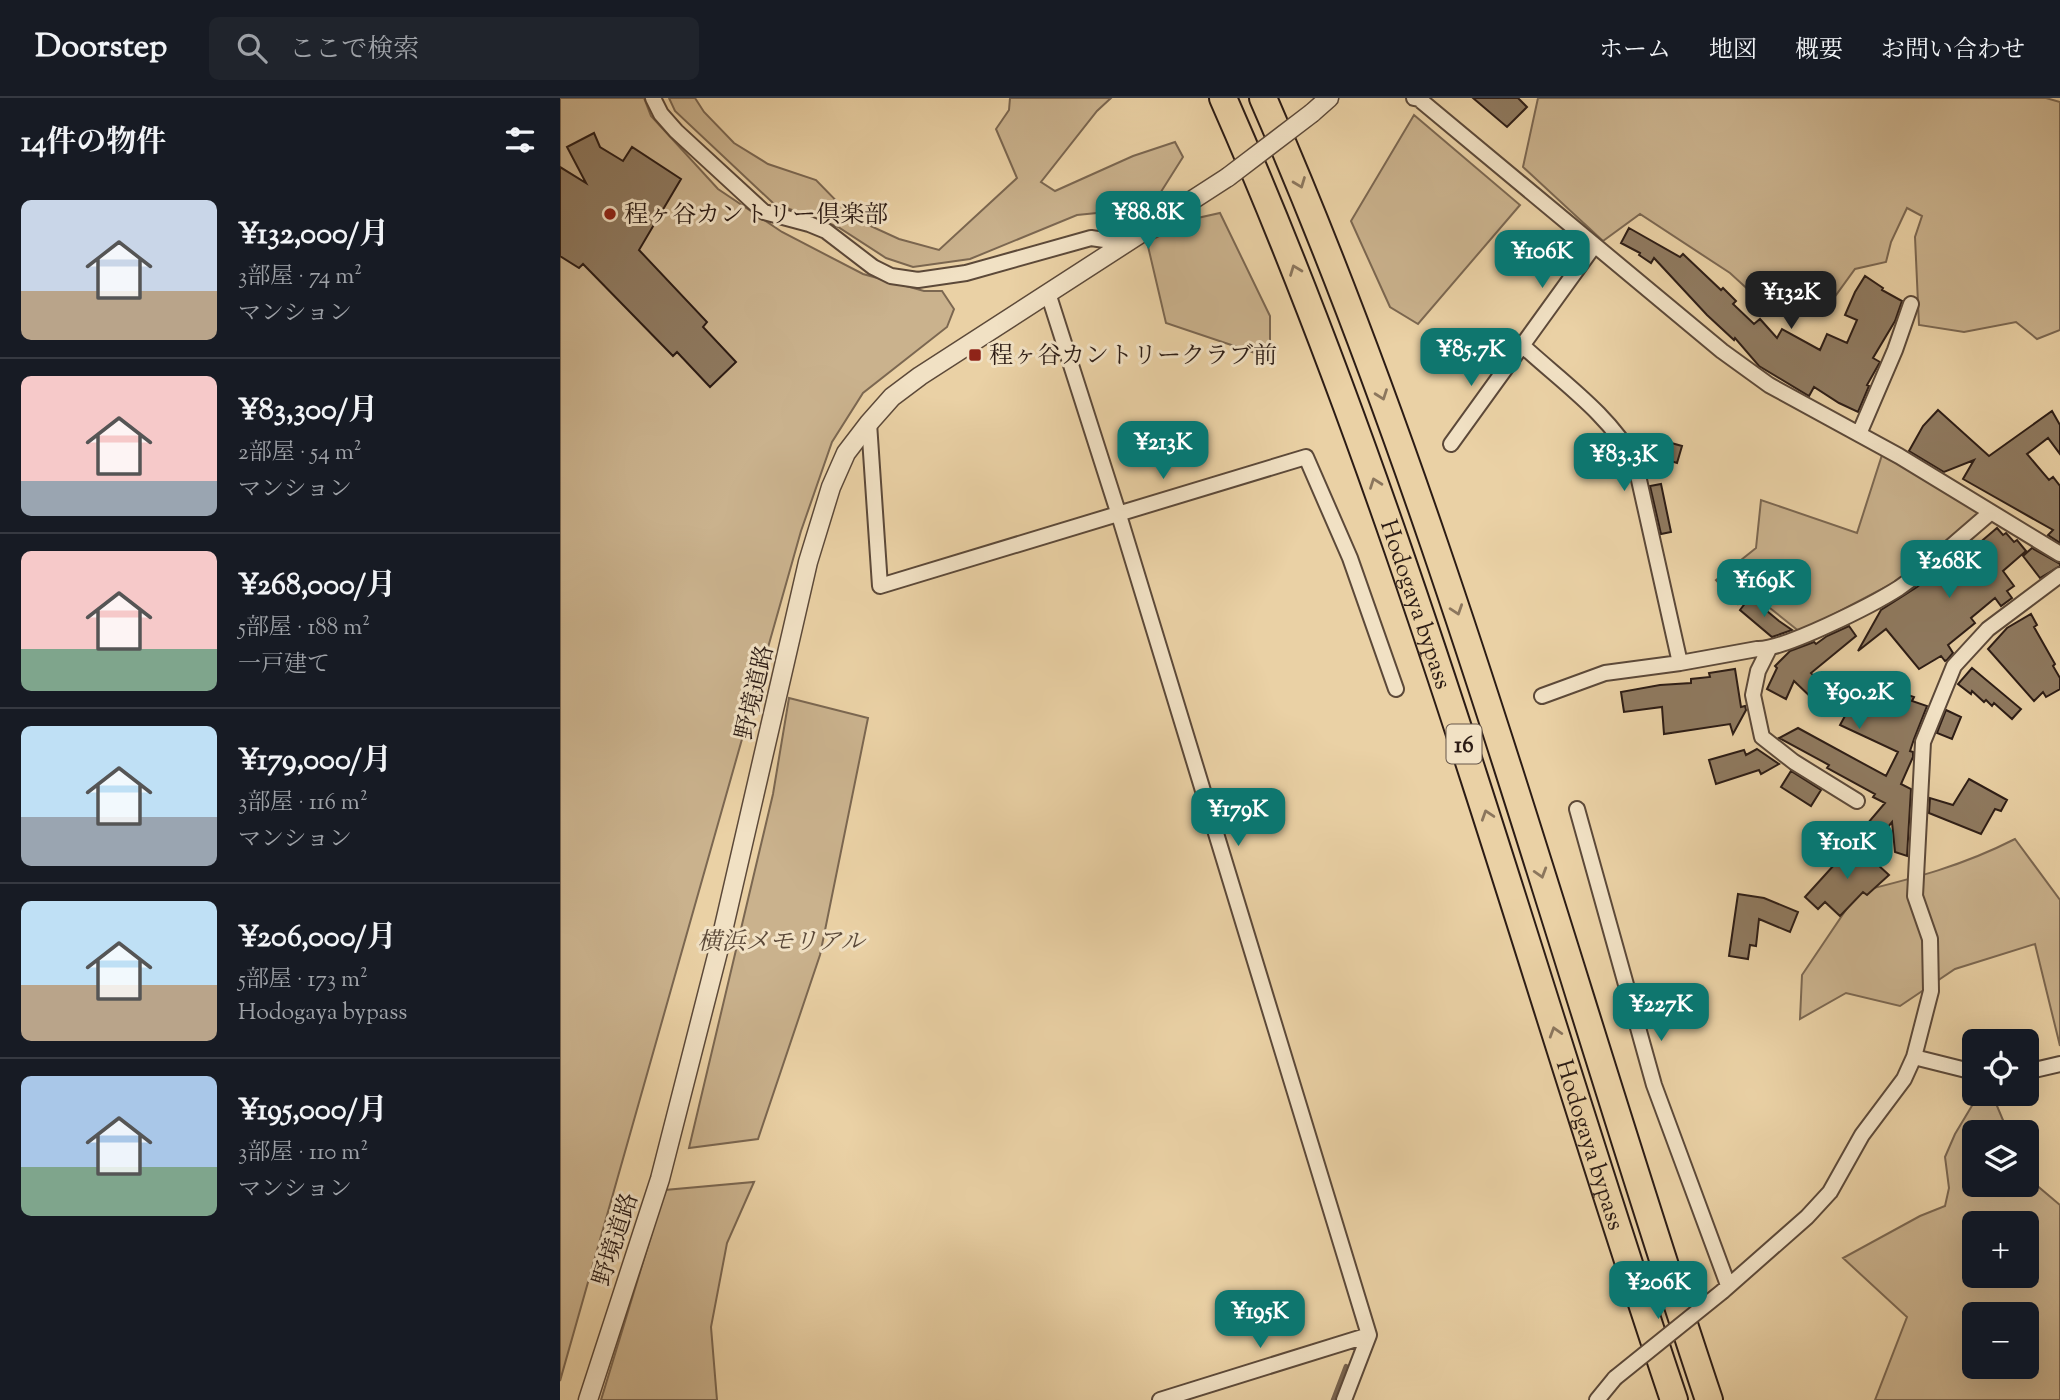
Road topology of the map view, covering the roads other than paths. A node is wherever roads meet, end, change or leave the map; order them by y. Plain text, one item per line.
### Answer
1 (653, 98) edge
2 (1223, 98) edge
3 (1263, 98) edge
4 (1329, 98) edge
5 (1414, 98) edge
6 (1125, 243) junction
7 (1594, 246) junction
8 (1048, 293) junction
9 (1911, 304) dead end
10 (1523, 346) junction
11 (869, 423) junction
12 (1858, 434) junction
13 (1451, 444) dead end
14 (1118, 512) junction
15 (1990, 513) junction
16 (2060, 554) edge
17 (2060, 575) edge
18 (1769, 649) junction
19 (1680, 663) junction
20 (1396, 689) dead end
21 (1542, 696) dead end
22 (1857, 801) dead end
23 (1577, 809) dead end
24 (1914, 1057) junction
25 (2060, 1064) edge
26 (1962, 1069) edge
27 (2039, 1069) edge
28 (1726, 1288) junction
29 (1369, 1335) junction
30 (588, 1400) edge
31 (1160, 1400) edge
32 (1344, 1400) edge
33 (1597, 1400) edge
34 (1674, 1400) edge
35 (1709, 1400) edge

1 - 6 street
34 -> 2 highway, Hodogaya bypass / 16
3 -> 35 highway, Hodogaya bypass / 16
4 - 6 street, 野境道路, bridge
5 - 7 street
6 - 8 street, 野境道路
7 - 10 street
7 - 12 street
8 - 11 street, 野境道路
8 - 14 street
9 - 12 street
10 - 13 street
10 - 19 street
11 - 14 street
11 - 30 street, 野境道路
12 - 15 street
14 - 20 street
14 - 29 street
15 - 16 street
15 - 18 street
17 - 24 street
18 - 19 street
18 - 22 street
19 - 21 street
23 - 28 street
24 - 26 street
24 - 28 street
25 - 27 street
28 - 33 street, bridge
29 - 31 street
29 - 32 street

